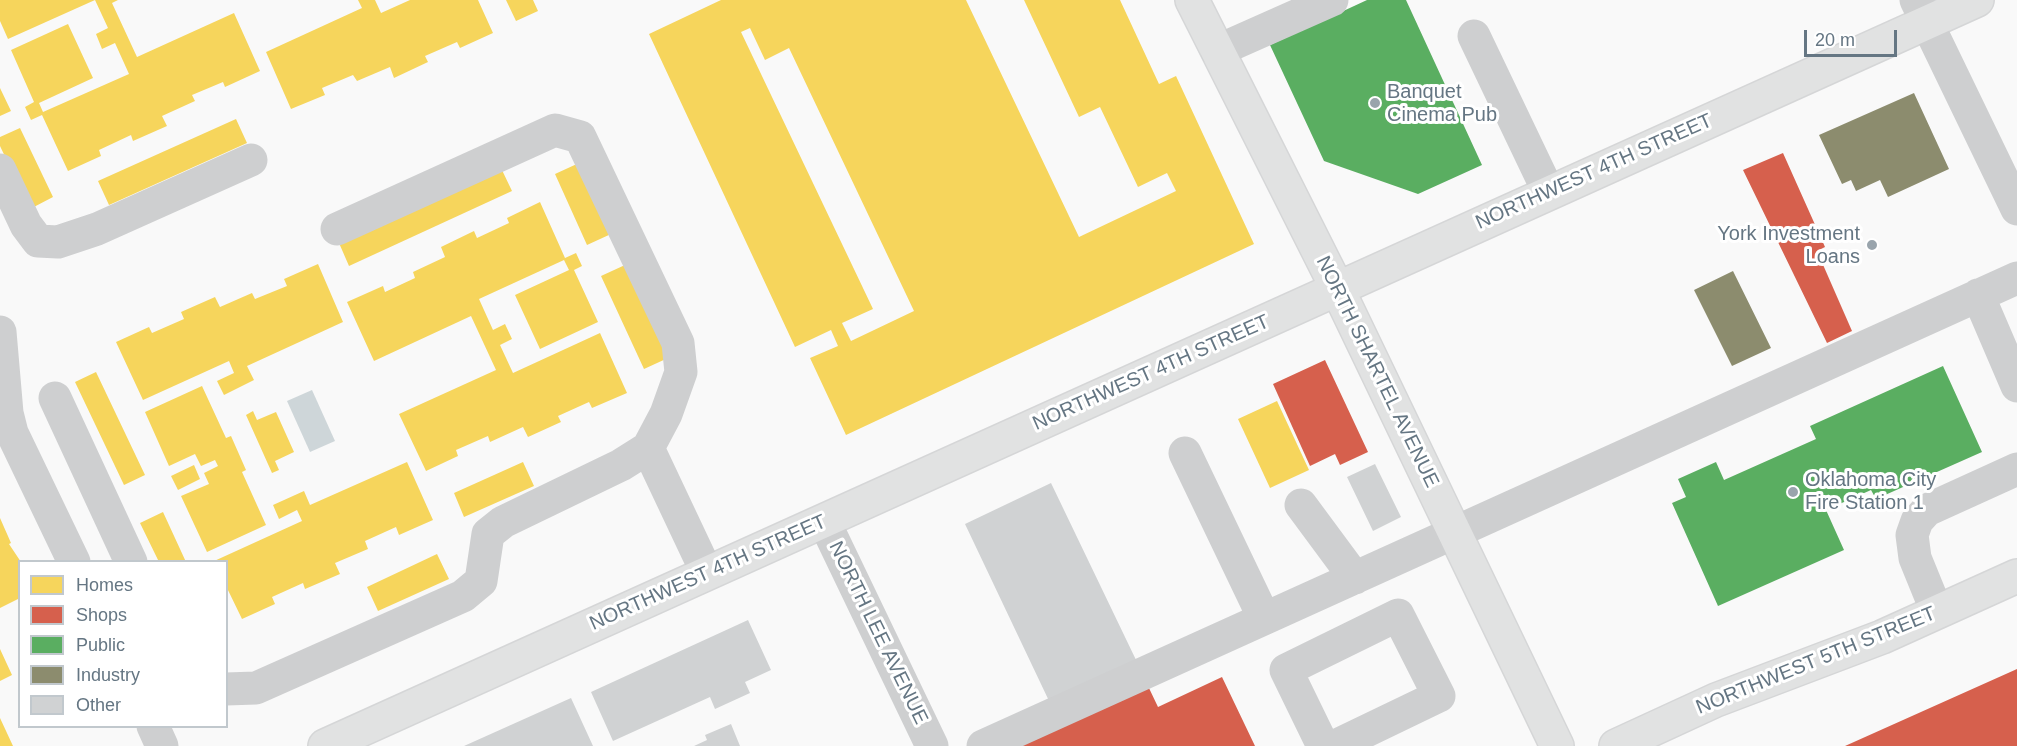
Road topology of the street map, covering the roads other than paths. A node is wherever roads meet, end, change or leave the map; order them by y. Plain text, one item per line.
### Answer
1 (1192, 0) edge
2 (1332, 0) edge
3 (1977, 0) edge
4 (1922, 11) edge
5 (1474, 36) dead end
6 (1217, 51) junction
7 (251, 160) dead end
8 (0, 170) edge
9 (1549, 193) junction
10 (2017, 208) edge
11 (337, 229) dead end
12 (2017, 278) edge
13 (1337, 288) junction
14 (1978, 296) junction
15 (0, 332) edge
16 (2017, 386) edge
17 (55, 398) dead end
18 (648, 448) junction
19 (1185, 453) dead end
20 (2017, 469) edge
21 (1301, 505) dead end
22 (824, 521) junction
23 (1454, 533) junction
24 (74, 560) edge
25 (131, 560) edge
26 (707, 573) junction
27 (2017, 576) edge
28 (1355, 578) junction
29 (1937, 612) junction
30 (1264, 618) junction
31 (228, 689) edge
32 (154, 728) edge
33 (162, 746) edge
34 (325, 746) edge
35 (932, 746) edge
36 (982, 746) edge
37 (1323, 746) edge
38 (1335, 746) edge
39 (1557, 746) edge
40 (1616, 746) edge

1 - 6 main road, NORTH SHARTEL AVENUE
2 - 6 street
3 - 4 main road, NORTHWEST 4TH STREET
4 - 9 main road, NORTHWEST 4TH STREET
4 - 10 street
5 - 9 street
6 - 13 main road, NORTH SHARTEL AVENUE
7 - 8 street
9 - 13 main road, NORTHWEST 4TH STREET
11 - 18 street
12 - 14 street
13 - 22 main road, NORTHWEST 4TH STREET
13 - 23 main road, NORTH SHARTEL AVENUE
14 - 16 street
14 - 23 street
15 - 24 street
17 - 25 street
18 - 26 street
18 - 31 street
19 - 30 street
20 - 29 street
21 - 28 street
22 - 26 main road, NORTHWEST 4TH STREET
22 - 35 street, NORTH LEE AVENUE
23 - 28 street
23 - 39 main road, NORTH SHARTEL AVENUE
26 - 34 main road, NORTHWEST 4TH STREET
27 - 29 main road, NORTHWEST 5TH STREET
28 - 30 street
29 - 40 main road, NORTHWEST 5TH STREET
30 - 36 street
32 - 33 street
37 - 38 street

